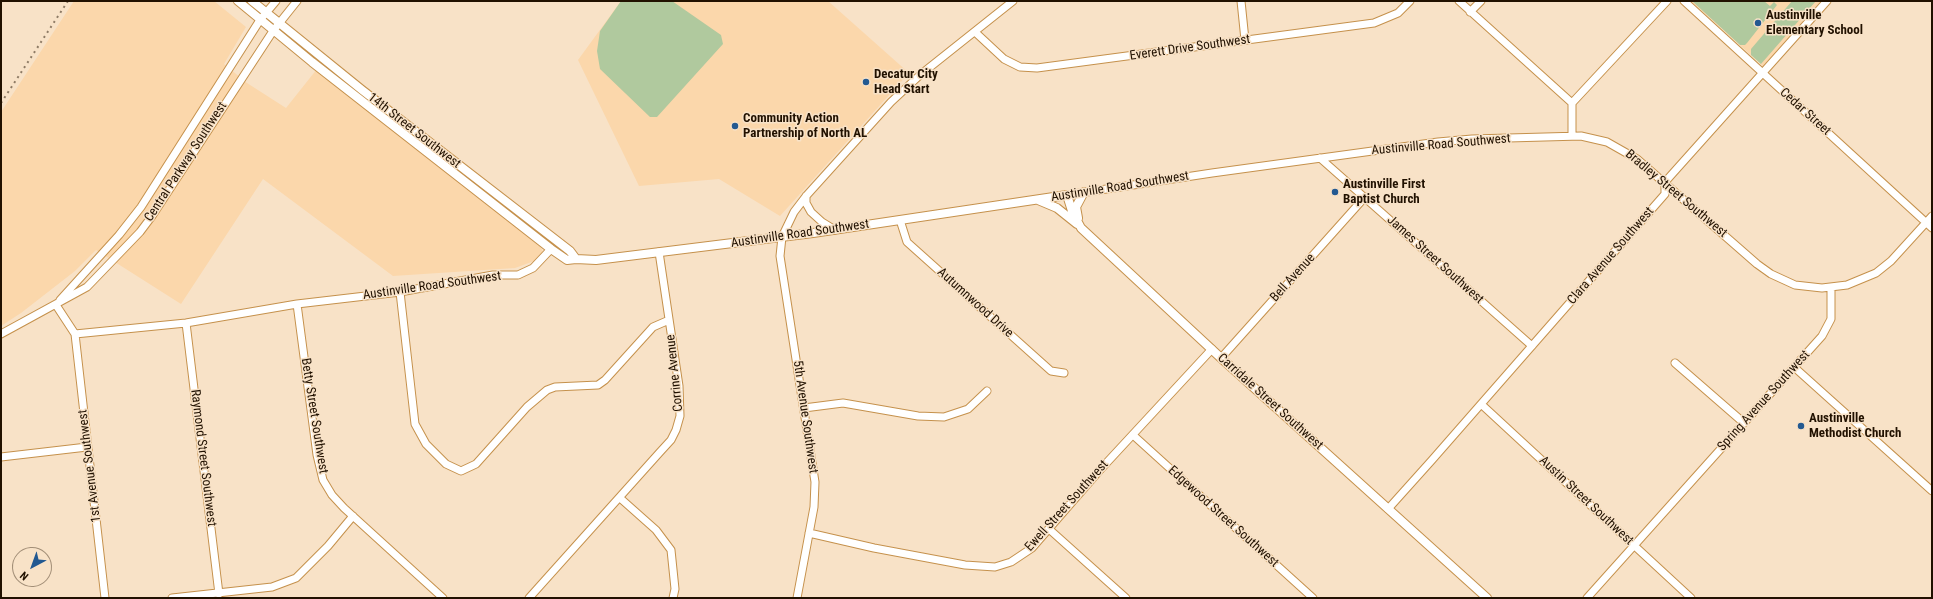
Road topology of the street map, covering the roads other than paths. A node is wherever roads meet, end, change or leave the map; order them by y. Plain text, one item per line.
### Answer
1 (238, 1) edge
2 (252, 1) edge
3 (276, 1) edge
4 (297, 1) edge
5 (1013, 1) edge
6 (1241, 1) edge
7 (1410, 1) edge
8 (1459, 1) edge
9 (1481, 1) edge
10 (1667, 1) edge
11 (1684, 1) edge
12 (1827, 1) edge
13 (1470, 12) junction
14 (266, 13) junction
15 (260, 20) junction
16 (279, 23) junction
17 (273, 31) junction
18 (975, 32) junction
19 (1245, 40) junction
20 (1763, 73) junction
21 (1572, 103) junction
22 (1572, 135) junction
23 (1320, 158) junction
24 (1665, 182) junction
25 (1084, 192) junction
26 (807, 195) junction
27 (1067, 195) junction
28 (1365, 197) junction
29 (1037, 200) junction
30 (1932, 216) edge
31 (900, 220) junction
32 (1929, 225) edge
33 (1081, 228) junction
34 (835, 230) junction
35 (782, 237) junction
36 (551, 250) junction
37 (659, 252) junction
38 (576, 259) junction
39 (1831, 288) junction
40 (400, 292) junction
41 (297, 304) junction
42 (56, 305) junction
43 (669, 320) junction
44 (186, 323) junction
45 (1, 334) edge
46 (75, 334) junction
47 (1532, 346) junction
48 (1212, 349) junction
49 (1221, 358) junction
50 (1675, 363) dead end
51 (1794, 367) junction
52 (1064, 373) dead end
53 (987, 391) dead end
54 (1481, 404) junction
55 (804, 408) junction
56 (1744, 423) junction
57 (1132, 435) junction
58 (87, 447) junction
59 (1, 457) edge
60 (1932, 491) edge
61 (620, 498) junction
62 (1388, 508) junction
63 (353, 516) junction
64 (1049, 529) junction
65 (809, 533) junction
66 (1634, 546) junction
67 (219, 594) junction
68 (440, 597) edge
69 (105, 598) edge
70 (172, 598) edge
71 (529, 598) edge
72 (673, 598) edge
73 (797, 598) edge
74 (1126, 598) edge
75 (1313, 598) edge
76 (1487, 598) edge
77 (1587, 598) edge
78 (1691, 598) edge

1 - 15 main road, 14th Street Southwest
2 - 14 main road, 14th Street Southwest
3 - 14 street, Central Parkway Southwest
4 - 16 street, Central Parkway Southwest
5 - 18 street
6 - 19 street
7 - 19 street, Everett Drive Southwest
8 - 13 street
9 - 13 street
10 - 21 street
11 - 20 street, Cedar Street
12 - 20 street, Clara Avenue Southwest
13 - 21 street
14 - 15 street, Central Parkway Southwest
14 - 16 main road, 14th Street Southwest
15 - 17 main road, 14th Street Southwest
15 - 42 street, Central Parkway Southwest
16 - 17 street, Central Parkway Southwest
16 - 38 main road, 14th Street Southwest
17 - 36 main road, 14th Street Southwest
17 - 42 street, Central Parkway Southwest
18 - 19 street, Everett Drive Southwest
18 - 26 street
20 - 24 street, Clara Avenue Southwest
20 - 32 street, Cedar Street
21 - 22 street
22 - 23 street, Austinville Road Southwest
22 - 24 street, Bradley Street Southwest
23 - 25 street, Austinville Road Southwest
23 - 28 street, James Street Southwest
24 - 39 street, Bradley Street Southwest
24 - 47 street, Clara Avenue Southwest
25 - 27 street, Austinville Road Southwest
25 - 33 main road
26 - 34 street
26 - 35 street
27 - 29 main road, Austinville Road Southwest
27 - 33 main road, Carridale Street Southwest
28 - 47 street, James Street Southwest
28 - 49 street, Bell Avenue
29 - 31 main road, Austinville Road Southwest
29 - 33 main road
30 - 32 street
31 - 34 main road, Austinville Road Southwest
31 - 52 street, Autumnwood Drive
32 - 39 street
33 - 48 main road, Carridale Street Southwest
34 - 35 main road, Austinville Road Southwest
35 - 37 main road, Austinville Road Southwest
35 - 55 street, 5th Avenue Southwest
36 - 38 main road, Austinville Road Southwest
36 - 40 street, Austinville Road Southwest
37 - 38 main road, Austinville Road Southwest
37 - 43 street, Corrine Avenue
39 - 51 street, Spring Avenue Southwest
40 - 41 street, Austinville Road Southwest
40 - 43 street
41 - 44 street, Austinville Road Southwest
41 - 63 street, Betty Street Southwest
42 - 45 street, Central Parkway Southwest
42 - 46 street
43 - 61 street, Corrine Avenue
44 - 46 street, Austinville Road Southwest
44 - 67 street, Raymond Street Southwest
46 - 58 street, 1st Avenue Southwest
47 - 54 street, Clara Avenue Southwest
48 - 49 main road, Carridale Street Southwest
48 - 57 street, Ewell Street Southwest
49 - 62 main road, Carridale Street Southwest
50 - 56 street
51 - 56 street, Spring Avenue Southwest
51 - 60 street
53 - 55 street
54 - 62 street, Clara Avenue Southwest
54 - 66 street, Austin Street Southwest
55 - 65 street, 5th Avenue Southwest
56 - 66 street, Spring Avenue Southwest
57 - 64 street, Ewell Street Southwest
57 - 75 street, Edgewood Street Southwest
58 - 59 street
58 - 69 street, 1st Avenue Southwest
61 - 71 street, Corrine Avenue
61 - 72 street
62 - 76 main road, Carridale Street Southwest
63 - 67 street
63 - 68 street, Betty Street Southwest
64 - 65 street, Ewell Street Southwest
64 - 74 street
65 - 73 street, 5th Avenue Southwest
66 - 77 street, Spring Avenue Southwest
66 - 78 street, Austin Street Southwest
67 - 70 street

